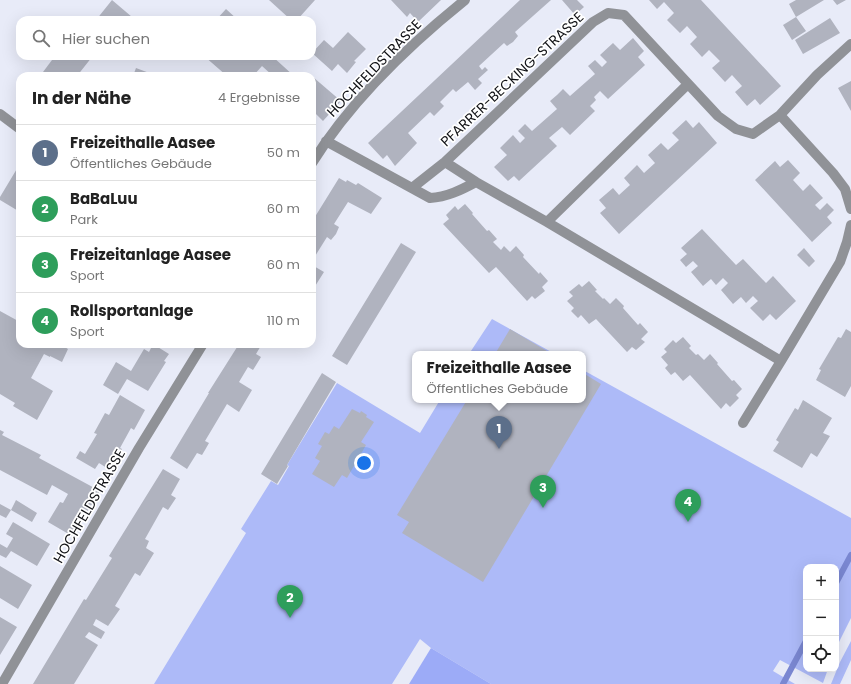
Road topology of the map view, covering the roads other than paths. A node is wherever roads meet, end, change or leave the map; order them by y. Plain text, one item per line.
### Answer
1 (465, 0) edge
2 (851, 44) edge
3 (688, 84) junction
4 (0, 114) edge
5 (780, 115) junction
6 (16, 126) edge
7 (326, 141) junction
8 (316, 157) edge
9 (445, 162) junction
10 (476, 182) junction
11 (412, 188) junction
12 (851, 209) edge
13 (547, 222) junction
14 (851, 225) edge
15 (201, 348) edge
16 (781, 361) junction
17 (743, 422) dead end
18 (2, 684) edge

1 - 7 street, HOCHFELDSTRASSE
2 - 5 street, PFARRER-BECKING-STRASSE
3 - 5 street, PFARRER-BECKING-STRASSE
3 - 9 street, PFARRER-BECKING-STRASSE
3 - 13 street
4 - 6 street
5 - 12 street
7 - 8 street, HOCHFELDSTRASSE
7 - 11 street
9 - 10 street, PFARRER-BECKING-STRASSE
9 - 11 street, PFARRER-BECKING-STRASSE
10 - 11 street
10 - 13 street, PFARRER-BECKING-STRASSE
13 - 16 street, PFARRER-BECKING-STRASSE
14 - 16 street
15 - 18 street, HOCHFELDSTRASSE
16 - 17 street

